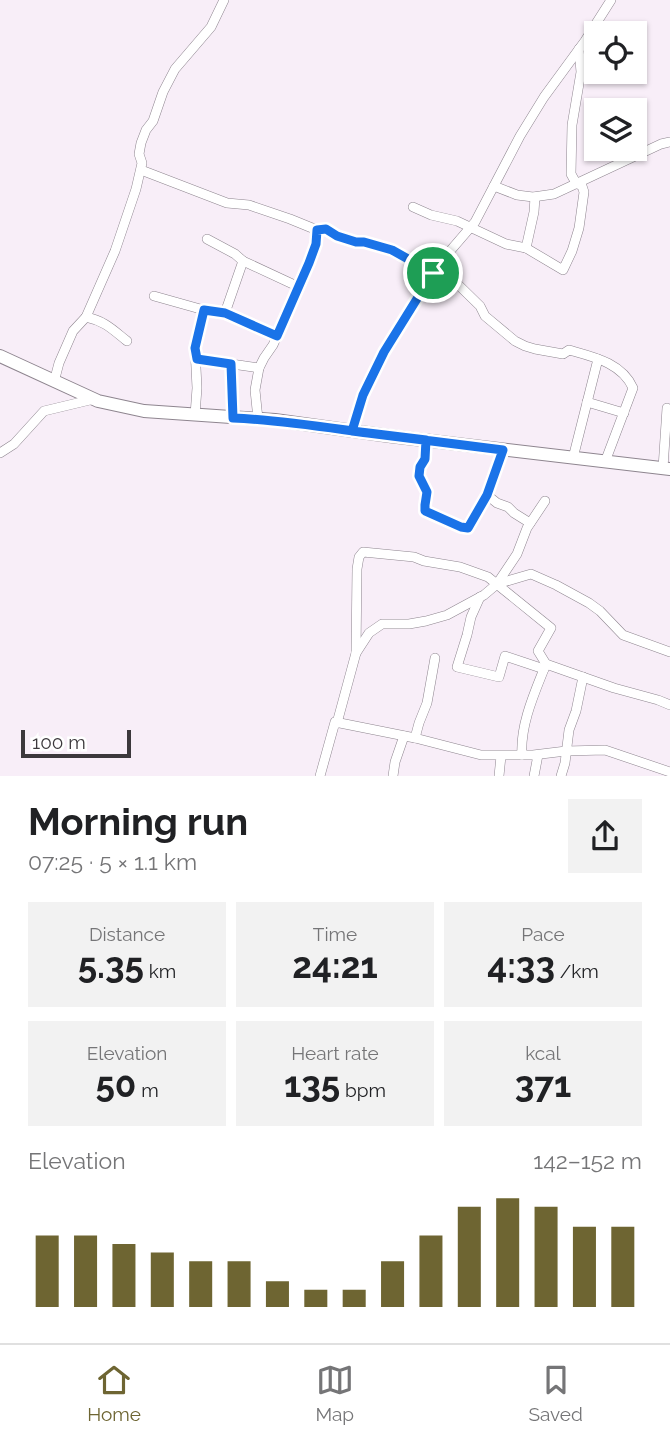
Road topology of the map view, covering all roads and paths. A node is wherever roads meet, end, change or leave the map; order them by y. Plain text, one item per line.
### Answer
1 (224, 0) edge
2 (611, 0) edge
3 (579, 49) junction
4 (670, 142) edge
5 (141, 170) junction
6 (576, 183) junction
7 (494, 186) junction
8 (535, 197) junction
9 (413, 207) dead end
10 (470, 227) junction
11 (317, 230) junction
12 (207, 239) dead end
13 (526, 248) junction
14 (243, 261) junction
15 (435, 269) junction
16 (299, 287) junction
17 (154, 296) dead end
18 (204, 310) junction
19 (225, 313) junction
20 (86, 317) junction
21 (277, 336) junction
22 (127, 341) dead end
23 (0, 356) edge
24 (197, 359) junction
25 (598, 359) junction
26 (231, 364) junction
27 (259, 368) junction
28 (54, 382) junction
29 (94, 400) junction
30 (587, 402) junction
31 (668, 412) edge
32 (624, 413) junction
33 (195, 415) junction
34 (233, 418) junction
35 (258, 419) junction
36 (352, 431) junction
37 (426, 440) junction
38 (503, 450) junction
39 (0, 453) edge
40 (573, 458) junction
41 (605, 462) junction
42 (666, 469) edge
43 (487, 495) junction
44 (545, 501) dead end
45 (530, 523) junction
46 (497, 584) junction
47 (480, 597) junction
48 (670, 652) edge
49 (356, 653) junction
50 (435, 659) dead end
51 (545, 666) junction
52 (583, 677) junction
53 (670, 705) edge
54 (337, 723) junction
55 (404, 736) junction
56 (415, 738) junction
57 (566, 751) junction
58 (522, 755) junction
59 (538, 755) junction
60 (501, 756) junction
61 (670, 772) edge
62 (320, 776) edge
63 (393, 776) edge
64 (499, 776) edge
65 (534, 776) edge
66 (561, 776) edge

1 - 5 street
2 - 3 street
3 - 6 street
3 - 7 street
4 - 6 street
5 - 11 street
5 - 20 street
6 - 8 street
6 - 13 street
7 - 8 street
7 - 10 street
8 - 13 street
9 - 10 street
10 - 13 street
10 - 15 street
11 - 15 street
11 - 16 street
12 - 14 street
14 - 16 street
14 - 19 street
15 - 25 street
15 - 36 street
16 - 21 street
17 - 18 street
18 - 19 street
18 - 24 street
19 - 21 street
20 - 22 street
20 - 28 street
21 - 27 street
23 - 28 main road
24 - 26 street
24 - 33 street
25 - 30 street
25 - 32 street
26 - 27 street
26 - 34 street
27 - 35 street
28 - 29 main road
29 - 33 main road
29 - 39 street
30 - 32 street
30 - 40 street
31 - 42 street
32 - 41 street
33 - 34 main road
34 - 35 main road
35 - 36 main road
36 - 37 main road
37 - 38 main road
37 - 43 street
38 - 40 main road
38 - 43 street
40 - 41 main road
41 - 42 main road
43 - 45 street
44 - 45 street
45 - 46 street
46 - 47 street
46 - 48 street
46 - 49 street
46 - 51 street
47 - 49 street
47 - 51 street
49 - 54 street
50 - 56 street
51 - 52 street
51 - 58 street
52 - 53 street
52 - 57 street
54 - 55 street
54 - 62 street
55 - 56 street
55 - 63 street
56 - 60 street
57 - 59 street
57 - 61 street
57 - 66 street
58 - 59 street
58 - 60 street
59 - 65 street
60 - 64 street

